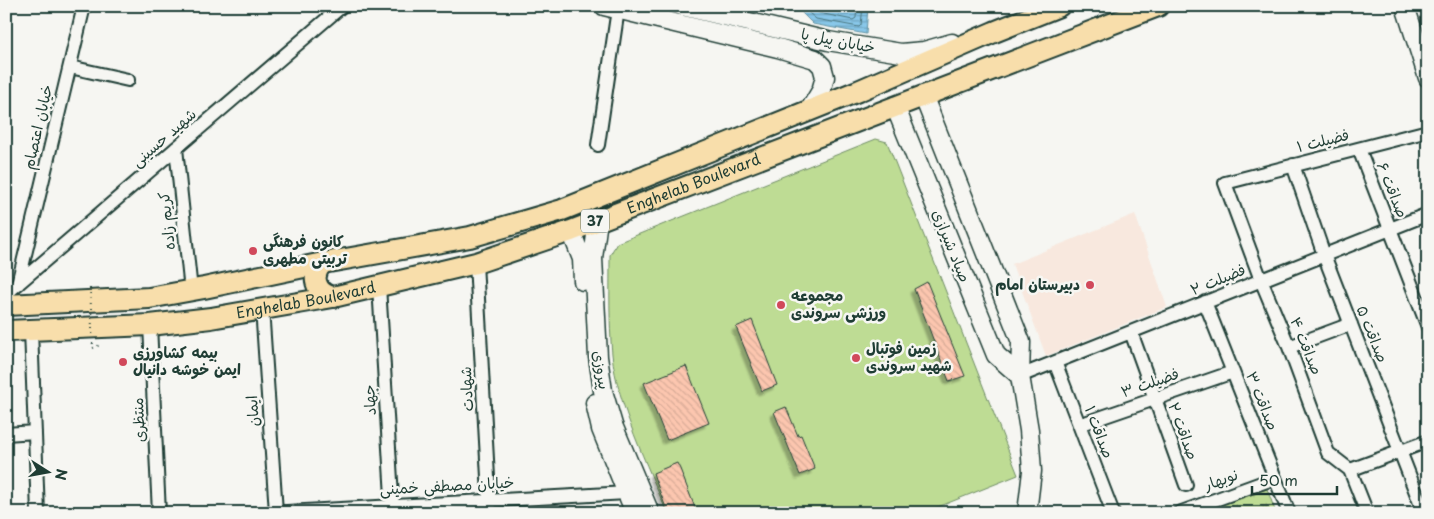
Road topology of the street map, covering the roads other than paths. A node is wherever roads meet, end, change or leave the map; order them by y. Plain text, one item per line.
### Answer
1 (84, 6) edge
2 (342, 6) edge
3 (682, 6) edge
4 (1059, 6) edge
5 (1158, 6) edge
6 (1405, 6) edge
7 (611, 8) edge
8 (1023, 21) junction
9 (994, 32) junction
10 (828, 40) junction
11 (1042, 50) junction
12 (822, 66) junction
13 (70, 67) junction
14 (1428, 78) edge
15 (128, 80) dead end
16 (923, 95) junction
17 (895, 106) junction
18 (809, 111) junction
19 (934, 122) junction
20 (1428, 130) edge
21 (906, 135) junction
22 (598, 145) dead end
23 (176, 148) junction
24 (1358, 149) junction
25 (1293, 166) junction
26 (1225, 183) joint
27 (1428, 214) edge
28 (598, 220) junction
29 (1390, 228) junction
30 (571, 231) junction
31 (1324, 255) junction
32 (323, 262) junction
33 (476, 263) junction
34 (253, 278) junction
35 (1261, 280) junction
36 (18, 284) junction
37 (379, 286) junction
38 (191, 291) junction
39 (6, 294) edge
40 (333, 297) junction
41 (1205, 302) junction
42 (6, 305) edge
43 (264, 308) junction
44 (1351, 324) junction
45 (150, 325) junction
46 (1428, 327) edge
47 (31, 330) junction
48 (6, 331) edge
49 (1131, 332) junction
50 (1289, 347) junction
51 (1056, 362) junction
52 (1233, 372) junction
53 (1020, 376) junction
54 (1154, 399) junction
55 (1078, 425) junction
56 (35, 432) junction
57 (6, 434) edge
58 (1428, 441) edge
59 (1401, 451) junction
60 (1350, 470) junction
61 (1275, 478) junction
62 (1186, 485) dead end
63 (627, 493) junction
64 (490, 506) edge
65 (393, 509) edge
66 (276, 512) edge
67 (38, 513) edge
68 (159, 513) edge
69 (269, 513) edge
70 (635, 513) edge
71 (650, 513) edge
72 (1027, 513) edge
73 (1113, 513) edge
74 (1179, 513) edge
75 (1289, 513) edge
76 (1367, 513) edge
77 (1424, 513) edge

1 - 13 street, خیابان اعتصام
2 - 23 street, شهید حسینی
3 - 10 main road, خیابان پیل پا
4 - 8 main road, Enghelab Boulevard / 37
5 - 11 main road, Enghelab Boulevard / 37
6 - 14 main road
7 - 12 main road, خیابان پیل پا
7 - 22 street
8 - 9 main road, Enghelab Boulevard / 37
8 - 11 main road
9 - 10 main road, خیابان پیل پا
9 - 18 main road, Enghelab Boulevard / 37
10 - 12 main road
11 - 16 main road, Enghelab Boulevard / 37
12 - 18 main road, خیابان پیل پا
13 - 15 street
13 - 36 street, خیابان اعتصام
16 - 17 main road, Enghelab Boulevard / 37
16 - 19 main road, صیاد شیرازی
17 - 21 main road, صیاد شیرازی
17 - 28 main road, Enghelab Boulevard / 37
18 - 32 main road, Enghelab Boulevard / 37
19 - 21 main road
19 - 53 main road, صیاد شیرازی
20 - 24 street, فضیلت ۱
21 - 53 main road, صیاد شیرازی
23 - 36 street, شهید حسینی
23 - 38 street, کریم زاده
24 - 25 street, فضیلت ۱
24 - 29 street, صداقت ۶
25 - 26 street, فضیلت ۱
25 - 31 street, صداقت ۵
26 - 35 street, صداقت ۴
27 - 29 street, فضیلت ۲
28 - 30 main road, Enghelab Boulevard / 37
28 - 71 main road, پیروزی
29 - 31 street, فضیلت ۲
29 - 46 street, صداقت ۶
30 - 33 main road, Enghelab Boulevard / 37
30 - 63 main road, پیروزی
31 - 35 street, فضیلت ۲
31 - 44 street, صداقت ۵
32 - 34 main road, Enghelab Boulevard / 37
32 - 40 main road
33 - 37 main road, Enghelab Boulevard / 37
33 - 64 street, شهادت
34 - 38 main road, Enghelab Boulevard / 37
34 - 43 main road
35 - 41 street, فضیلت ۲
35 - 50 street, صداقت ۴
36 - 39 street, شهید حسینی
37 - 40 main road, Enghelab Boulevard / 37
37 - 65 street, جهاد
38 - 42 main road, Enghelab Boulevard / 37
40 - 43 main road, Enghelab Boulevard / 37
41 - 49 street, فضیلت ۲
41 - 52 street, صداقت ۳
43 - 45 main road, Enghelab Boulevard / 37
43 - 66 street, ایمان
44 - 50 street
44 - 59 street, صداقت ۵
45 - 47 main road, Enghelab Boulevard / 37
45 - 68 street, منتظری
47 - 48 main road, Enghelab Boulevard / 37
47 - 56 street
49 - 51 street, فضیلت ۲
49 - 54 street, صداقت ۲
50 - 60 street, صداقت ۴
51 - 53 street, فضیلت ۲
51 - 55 street, صداقت ۱
52 - 54 street, فضیلت ۳
52 - 61 street, صداقت ۳
53 - 72 main road, صیاد شیرازی
54 - 55 street, فضیلت ۳
54 - 62 street, صداقت ۲
55 - 73 street, صداقت ۱
56 - 57 street
56 - 67 street
58 - 59 street
59 - 60 street
59 - 77 street, صداقت ۵
60 - 76 street
61 - 74 street, نوبهار
61 - 75 street, صداقت ۳
63 - 64 street, خیابان مصطفی خمینی
63 - 70 main road, پیروزی
64 - 65 street, خیابان مصطفی خمینی
65 - 66 street, خیابان مصطفی خمینی
66 - 69 street, خیابان مصطفی خمینی

